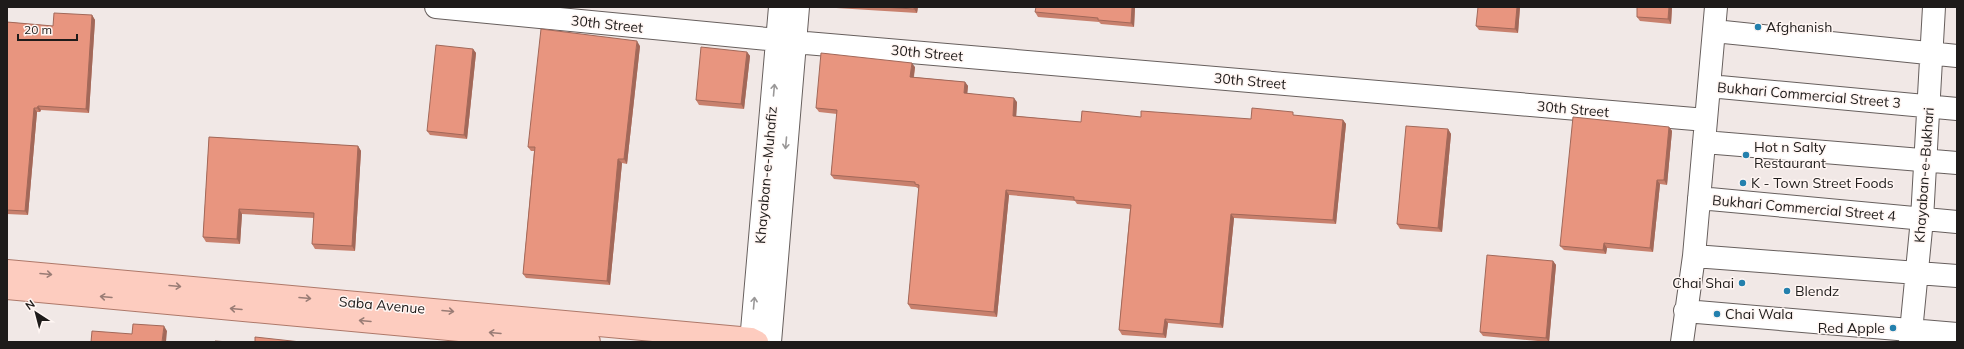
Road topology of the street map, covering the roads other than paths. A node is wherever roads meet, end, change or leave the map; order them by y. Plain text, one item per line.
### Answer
1 (436, 7) edge
2 (780, 7) edge
3 (798, 7) edge
4 (1716, 7) edge
5 (1934, 7) edge
6 (1714, 31) junction
7 (786, 41) junction
8 (1930, 54) junction
9 (1957, 56) edge
10 (1709, 86) junction
11 (1928, 106) junction
12 (1957, 109) edge
13 (1706, 120) junction
14 (1704, 142) junction
15 (1925, 160) junction
16 (1957, 163) edge
17 (1699, 198) junction
18 (1922, 218) junction
19 (1957, 222) edge
20 (1694, 256) junction
21 (7, 271) edge
22 (1916, 273) junction
23 (1957, 276) edge
24 (7, 288) edge
25 (1685, 311) junction
26 (1957, 334) edge
27 (1910, 336) edge
28 (757, 341) edge
29 (589, 342) edge
30 (1682, 342) edge

1 - 7 street, 30th Street
2 - 7 street, Khayaban-e-Muhafiz
3 - 7 street, Khayaban-e-Muhafiz
4 - 6 street
5 - 8 street, Khayaban-e-Bukhari
6 - 8 street
6 - 10 street
7 - 13 street, 30th Street
7 - 28 street, Khayaban-e-Muhafiz
8 - 9 street
8 - 11 street, Khayaban-e-Bukhari
10 - 11 street, Bukhari Commercial Street 3
10 - 13 street
11 - 12 street, Bukhari Commercial Street 3
11 - 15 street, Khayaban-e-Bukhari
13 - 14 street
14 - 15 street
14 - 17 street
15 - 16 street
15 - 18 street, Khayaban-e-Bukhari
17 - 18 street, Bukhari Commercial Street 4
17 - 20 street
18 - 19 street, Bukhari Commercial Street 4
18 - 22 street, Khayaban-e-Bukhari
20 - 22 street
20 - 25 street
21 -> 28 main road, Saba Avenue
22 - 23 street
22 - 27 street, Khayaban-e-Bukhari
29 -> 24 main road, Saba Avenue
25 - 27 street
25 - 30 street
26 - 27 street

